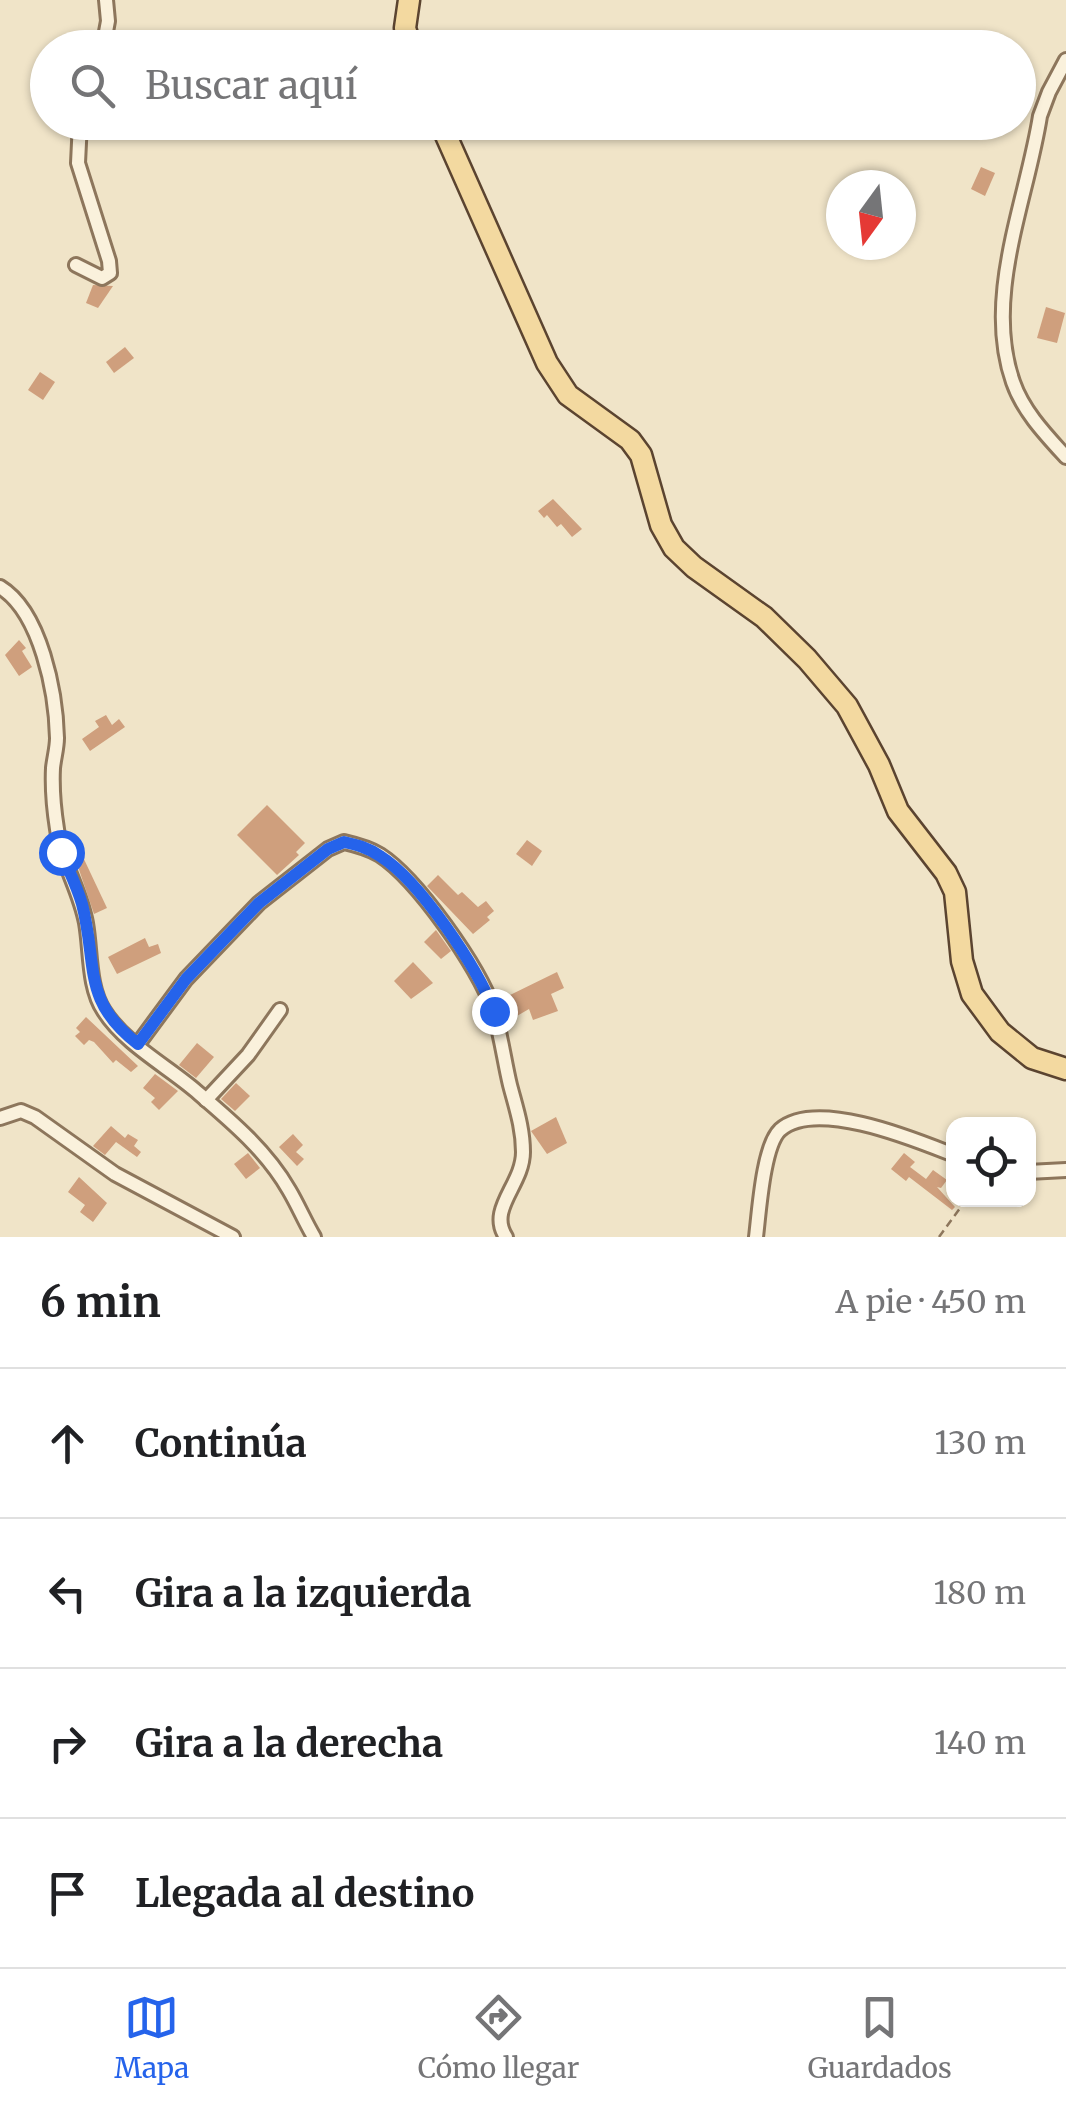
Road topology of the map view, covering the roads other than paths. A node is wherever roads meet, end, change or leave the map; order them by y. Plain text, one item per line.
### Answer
1 (106, 0) edge
2 (409, 0) edge
3 (106, 30) edge
4 (406, 30) edge
5 (1066, 60) edge
6 (1036, 135) edge
7 (79, 140) edge
8 (448, 140) edge
9 (1035, 140) edge
10 (76, 265) dead end
11 (1066, 456) edge
12 (0, 587) edge
13 (280, 1010) dead end
14 (138, 1044) junction
15 (1066, 1070) edge
16 (206, 1100) junction
17 (0, 1118) edge
18 (946, 1152) edge
19 (1066, 1170) edge
20 (1036, 1172) edge
21 (232, 1237) edge
22 (314, 1237) edge
23 (506, 1237) edge
24 (756, 1237) edge

1 - 3 street
2 - 4 main road
5 - 6 street
7 - 10 street
8 - 15 main road
9 - 11 street
12 - 14 street
13 - 16 street
14 - 16 street
14 - 23 street
16 - 22 street
17 - 21 street
18 - 24 street
19 - 20 street

